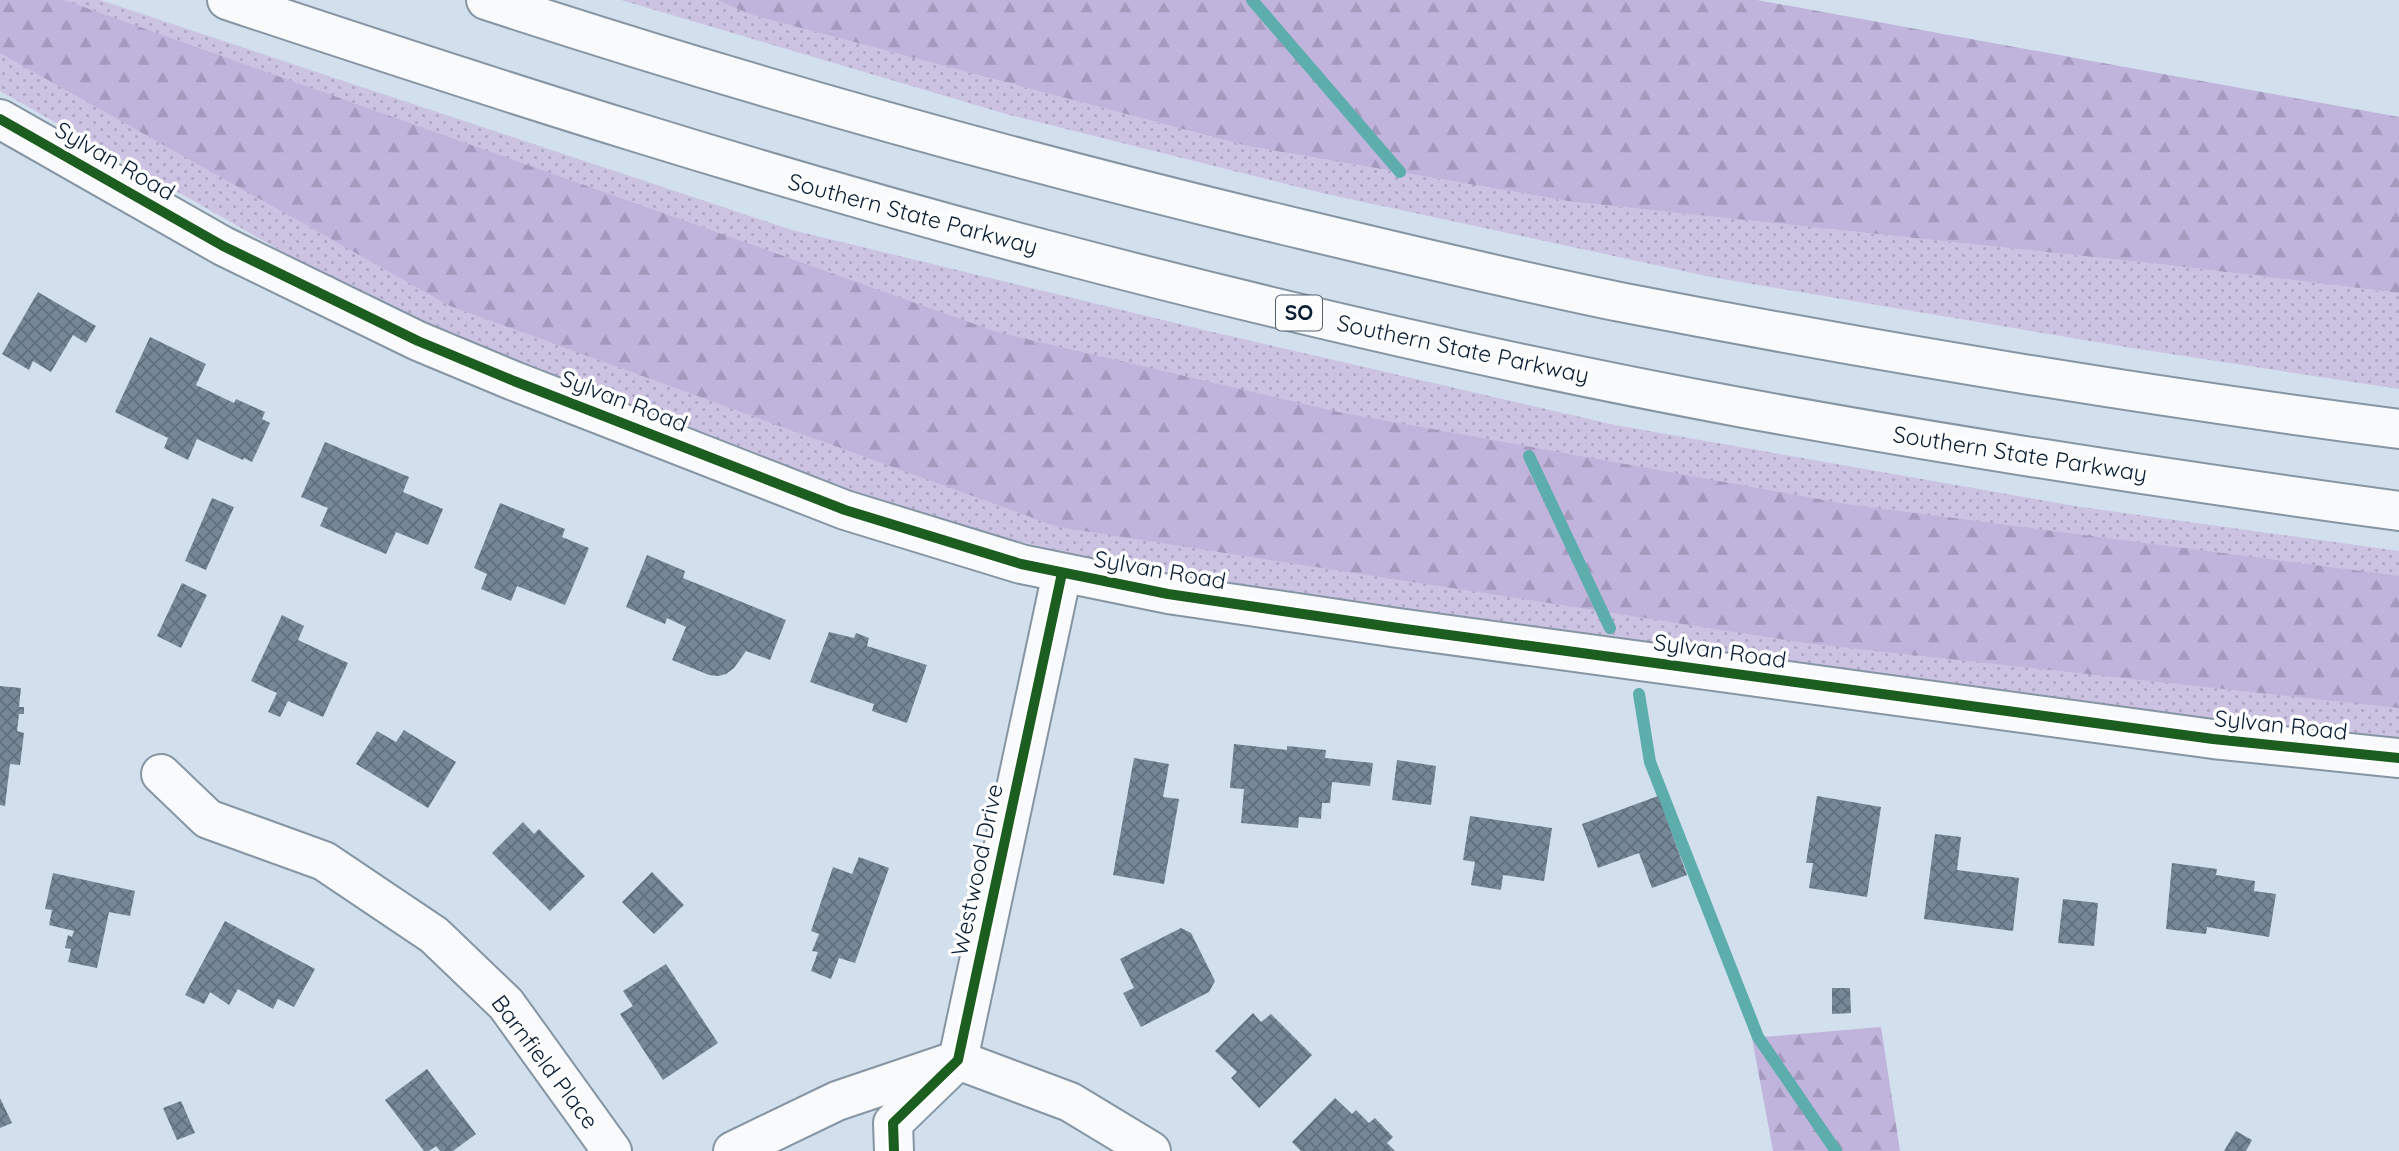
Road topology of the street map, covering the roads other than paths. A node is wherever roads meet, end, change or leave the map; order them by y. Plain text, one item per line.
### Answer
1 (227, 0) edge
2 (486, 0) edge
3 (0, 119) edge
4 (2399, 429) edge
5 (2399, 511) edge
6 (1062, 573) junction
7 (2399, 758) edge
8 (161, 774) dead end
9 (958, 1060) junction
10 (612, 1151) edge
11 (733, 1151) edge
12 (894, 1151) edge
13 (1152, 1151) edge

1 - 5 main road, Southern State Parkway / SO
2 - 4 main road
3 - 6 main road, Sylvan Road
6 - 7 main road, Sylvan Road
6 - 9 main road, Westwood Drive
8 - 10 main road, Barnfield Place
9 - 11 main road
9 - 12 main road
9 - 13 main road

